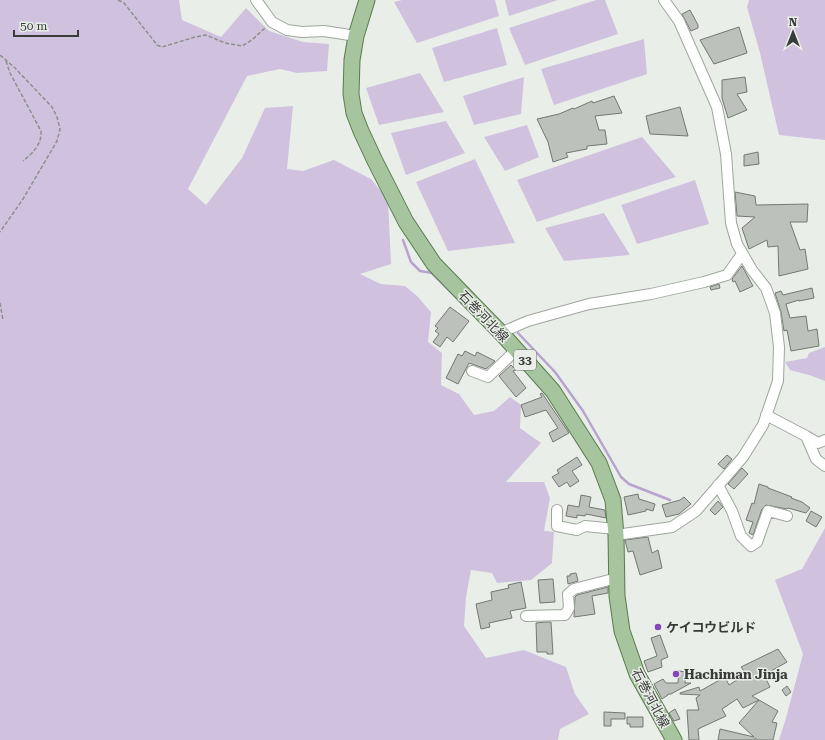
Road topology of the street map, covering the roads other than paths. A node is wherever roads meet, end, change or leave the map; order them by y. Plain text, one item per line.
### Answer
1 (256, 0) edge
2 (367, 0) edge
3 (664, 0) edge
4 (356, 36) junction
5 (742, 254) junction
6 (500, 333) junction
7 (516, 350) junction
8 (472, 370) dead end
9 (766, 415) junction
10 (806, 436) junction
11 (825, 440) edge
12 (825, 466) edge
13 (718, 485) junction
14 (557, 510) dead end
15 (787, 516) dead end
16 (616, 532) junction
17 (617, 578) junction
18 (526, 616) dead end
19 (674, 740) edge

1 - 4 street
2 - 4 main road, 石巻河北線 / 33
3 - 5 street
4 - 6 main road, 石巻河北線 / 33
5 - 6 street
5 - 9 street
6 - 7 main road, 石巻河北線 / 33
7 - 8 street
7 - 16 main road, 石巻河北線 / 33
9 - 10 street
9 - 13 street
10 - 11 street
10 - 12 street
13 - 15 street
13 - 16 street
14 - 16 street
16 - 17 main road, 石巻河北線 / 33
17 - 18 street
17 - 19 main road, 石巻河北線 / 33

